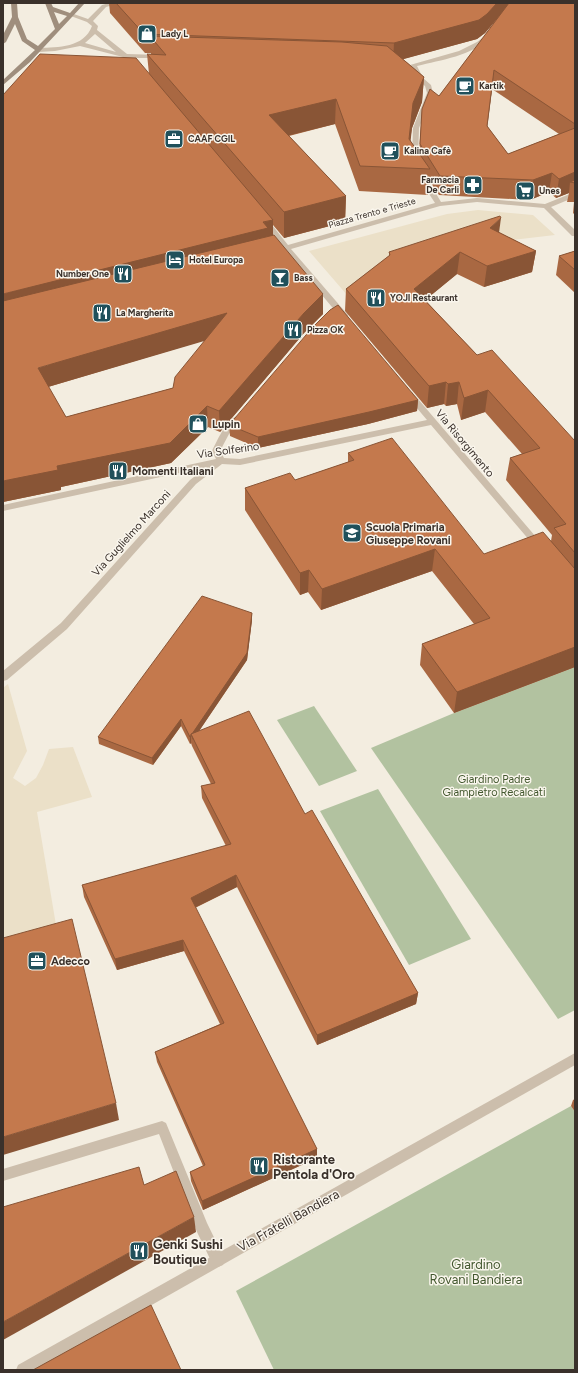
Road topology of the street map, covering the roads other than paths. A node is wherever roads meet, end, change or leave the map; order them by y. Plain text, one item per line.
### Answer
1 (14, 3) edge
2 (82, 3) edge
3 (118, 3) edge
4 (48, 6) edge
5 (71, 15) junction
6 (15, 17) junction
7 (89, 21) junction
8 (58, 29) junction
9 (94, 31) junction
10 (493, 31) edge
11 (3, 42) edge
12 (80, 44) junction
13 (39, 50) junction
14 (125, 56) junction
15 (168, 57) edge
16 (413, 65) junction
17 (405, 67) edge
18 (142, 75) edge
19 (3, 83) edge
20 (413, 164) edge
21 (418, 171) edge
22 (575, 194) edge
23 (439, 204) junction
24 (546, 206) junction
25 (261, 217) edge
26 (575, 234) edge
27 (287, 248) junction
28 (274, 251) edge
29 (349, 322) edge
30 (403, 387) edge
31 (240, 415) edge
32 (432, 422) junction
33 (221, 461) junction
34 (3, 508) edge
35 (545, 554) edge
36 (3, 677) edge
37 (575, 1059) edge
38 (3, 1175) edge
39 (218, 1260) junction
40 (23, 1370) edge

1 - 6 main road
2 - 5 main road
3 - 7 street
4 - 5 main road
4 - 8 main road
5 - 7 street
5 - 8 main road
6 - 11 main road
6 - 13 main road
7 - 9 street
8 - 13 main road
9 - 12 street
9 - 14 street
10 - 16 street
12 - 13 street
12 - 14 street
13 - 19 main road
14 - 15 street
14 - 18 street
16 - 17 street
16 - 20 street
21 - 23 street
22 - 24 street
23 - 24 street, Piazza Trento e Trieste
23 - 27 street, Piazza Trento e Trieste
24 - 26 street
25 - 27 street
27 - 28 street, Piazza Trento e Trieste
27 - 29 street
30 - 32 street, Via Risorgimento
31 - 33 street
32 - 33 street, Via Solferino
32 - 35 street, Via Risorgimento
33 - 34 street, Via Solferino
33 - 36 street, Via Guglielmo Marconi
37 - 39 street, Via Fratelli Bandiera
38 - 39 street
39 - 40 street, Via Fratelli Bandiera

